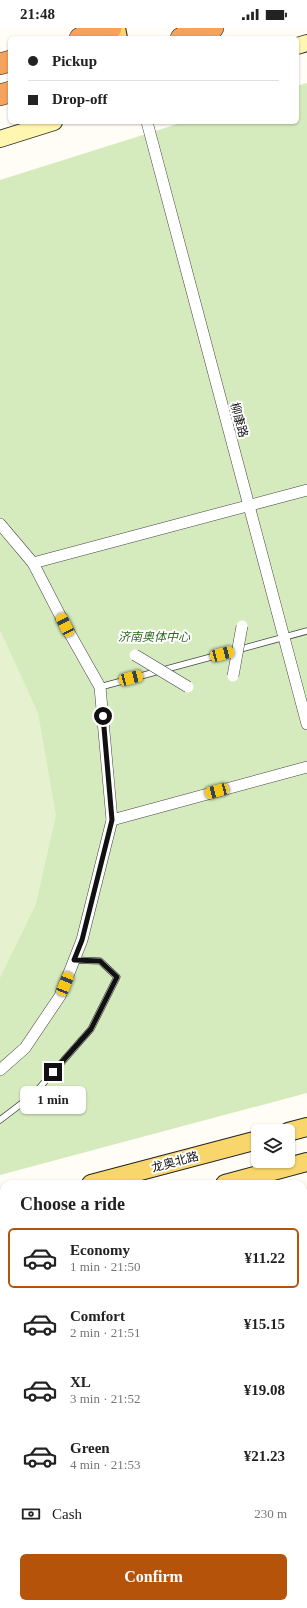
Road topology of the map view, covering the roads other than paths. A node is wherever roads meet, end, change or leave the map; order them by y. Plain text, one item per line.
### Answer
1 (111, 28) edge
2 (213, 28) edge
3 (86, 36) edge
4 (187, 36) edge
5 (48, 124) edge
6 (148, 124) edge
7 (0, 139) edge
8 (307, 490) edge
9 (249, 506) junction
10 (0, 524) edge
11 (33, 563) junction
12 (242, 626) dead end
13 (307, 631) edge
14 (284, 638) junction
15 (135, 655) dead end
16 (233, 677) dead end
17 (100, 687) junction
18 (190, 688) dead end
19 (307, 724) edge
20 (307, 767) edge
21 (112, 820) junction
22 (74, 960) junction
23 (0, 1070) edge
24 (0, 1120) edge
25 (307, 1127) edge
26 (295, 1130) edge
27 (251, 1142) edge
28 (307, 1162) edge
29 (106, 1180) edge
30 (241, 1180) edge

1 - 3 highway
2 - 4 highway
5 - 7 main road
6 - 9 street, 柳康路
8 - 9 street
9 - 11 street
9 - 14 street, 柳康路
10 - 11 street
11 - 17 street
12 - 16 street, bridge
13 - 14 lane
14 - 17 lane
14 - 19 street, 柳康路
15 - 18 street, bridge
17 - 21 street
20 - 21 street
21 - 22 street
22 - 23 street
22 - 24 lane
25 - 26 main road
27 - 29 main road, 龙奥北路
28 - 30 main road

